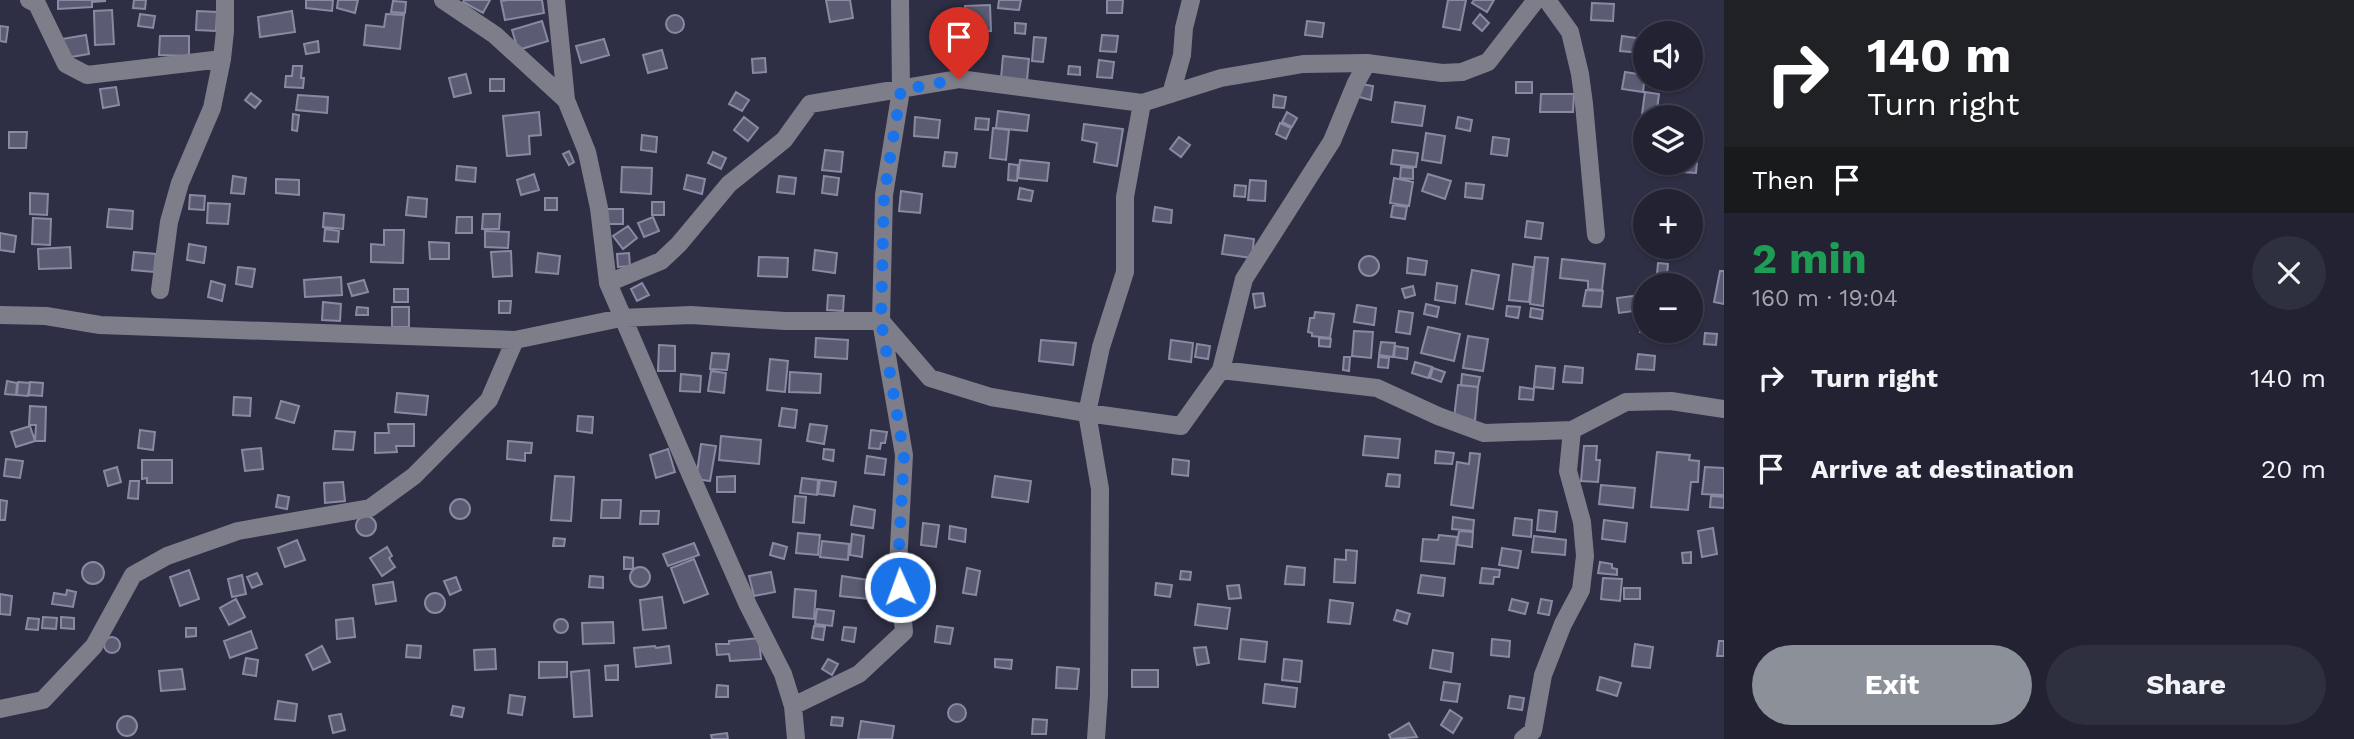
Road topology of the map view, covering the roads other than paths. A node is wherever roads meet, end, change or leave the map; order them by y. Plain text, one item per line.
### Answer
1 (29, 0) edge
2 (225, 0) edge
3 (443, 0) edge
4 (556, 0) edge
5 (900, 0) edge
6 (1191, 0) edge
7 (1536, 0) edge
8 (1547, 0) edge
9 (222, 59) junction
10 (1367, 63) junction
11 (901, 90) junction
12 (1171, 94) junction
13 (566, 100) junction
14 (1142, 103) junction
15 (1595, 235) dead end
16 (608, 283) junction
17 (160, 290) dead end
18 (0, 315) edge
19 (621, 318) junction
20 (881, 321) junction
21 (515, 340) junction
22 (1221, 370) junction
23 (1724, 410) edge
24 (1087, 413) junction
25 (1572, 430) junction
26 (793, 706) junction
27 (0, 709) edge
28 (1530, 736) edge
29 (796, 739) edge
30 (1096, 739) edge

1 - 9 street
2 - 9 street
3 - 13 street
4 - 13 street
5 - 11 street
6 - 12 street
7 - 10 street
8 - 15 street
9 - 17 street
10 - 12 street
10 - 22 street
11 - 14 street
11 - 16 street
11 - 20 street
12 - 14 street
13 - 16 street
14 - 24 street
16 - 19 street
18 - 21 street
19 - 20 street
19 - 21 street
19 - 26 street
20 - 24 street
20 - 26 street
21 - 27 street
22 - 24 street
22 - 25 street
23 - 25 street
24 - 30 street
25 - 28 street
26 - 29 street

